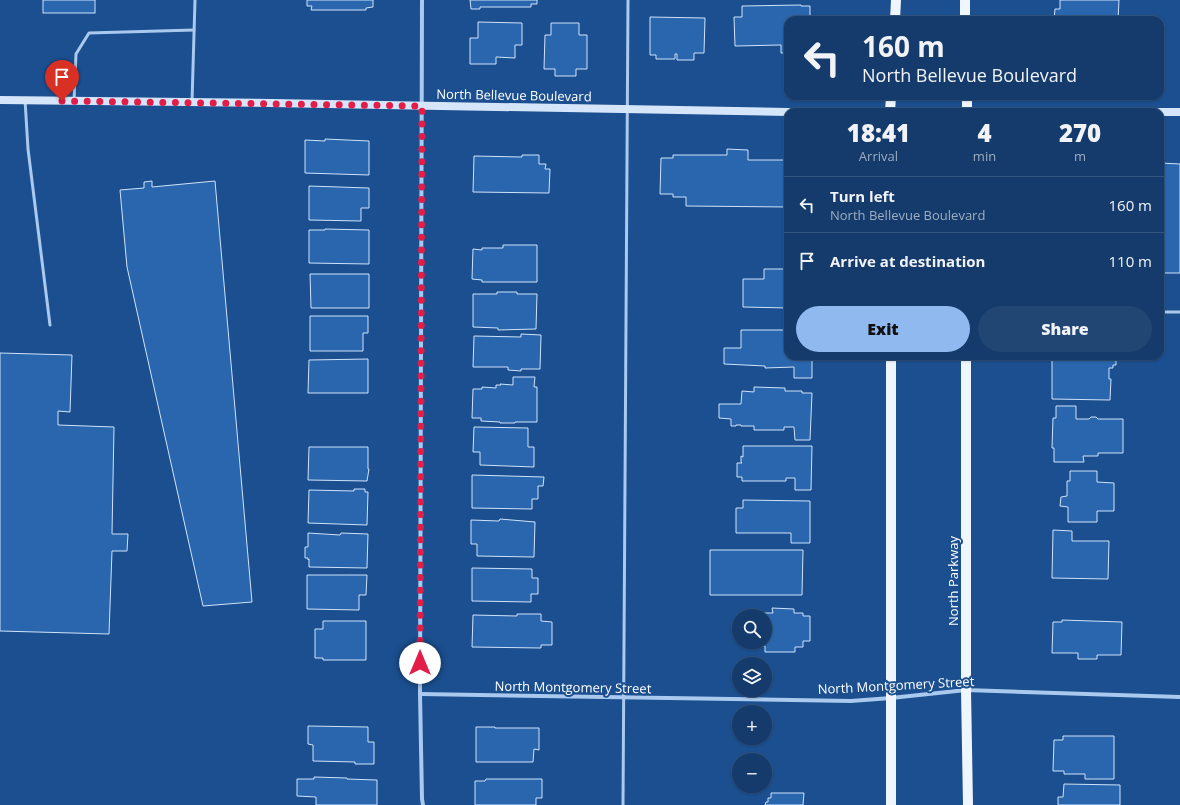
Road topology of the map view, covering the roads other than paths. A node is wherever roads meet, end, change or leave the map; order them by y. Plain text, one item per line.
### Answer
1 (195, 0) edge
2 (422, 0) edge
3 (628, 0) edge
4 (896, 0) edge
5 (965, 0) edge
6 (895, 16) edge
7 (965, 16) edge
8 (194, 30) junction
9 (0, 100) edge
10 (25, 100) junction
11 (74, 101) junction
12 (192, 103) junction
13 (422, 106) junction
14 (628, 109) junction
15 (784, 112) edge
16 (1164, 112) edge
17 (1180, 112) edge
18 (1164, 312) edge
19 (1180, 312) edge
20 (50, 325) dead end
21 (891, 360) edge
22 (966, 360) edge
23 (966, 690) junction
24 (420, 694) junction
25 (623, 697) junction
26 (1180, 697) edge
27 (892, 698) junction
28 (423, 805) edge
29 (623, 805) edge
30 (891, 805) edge
31 (968, 805) edge

1 - 8 lane
2 - 13 street
3 - 14 lane
4 - 6 main road
5 - 7 main road
8 - 11 lane
8 - 12 lane
9 - 10 street, North Bellevue Boulevard
10 - 11 street, North Bellevue Boulevard
10 - 20 lane
11 - 12 street, North Bellevue Boulevard
12 - 13 street, North Bellevue Boulevard
13 - 14 street, North Bellevue Boulevard
13 - 24 street
14 - 15 street, North Bellevue Boulevard
14 - 25 lane
16 - 17 street
18 - 19 lane
21 - 27 main road
22 - 23 main road, North Parkway
23 - 26 street, North Montgomery Street
23 - 27 street, North Montgomery Street
23 - 31 main road, North Parkway
24 - 25 street, North Montgomery Street
24 - 28 street
25 - 27 street, North Montgomery Street
25 - 29 lane
27 - 30 main road

